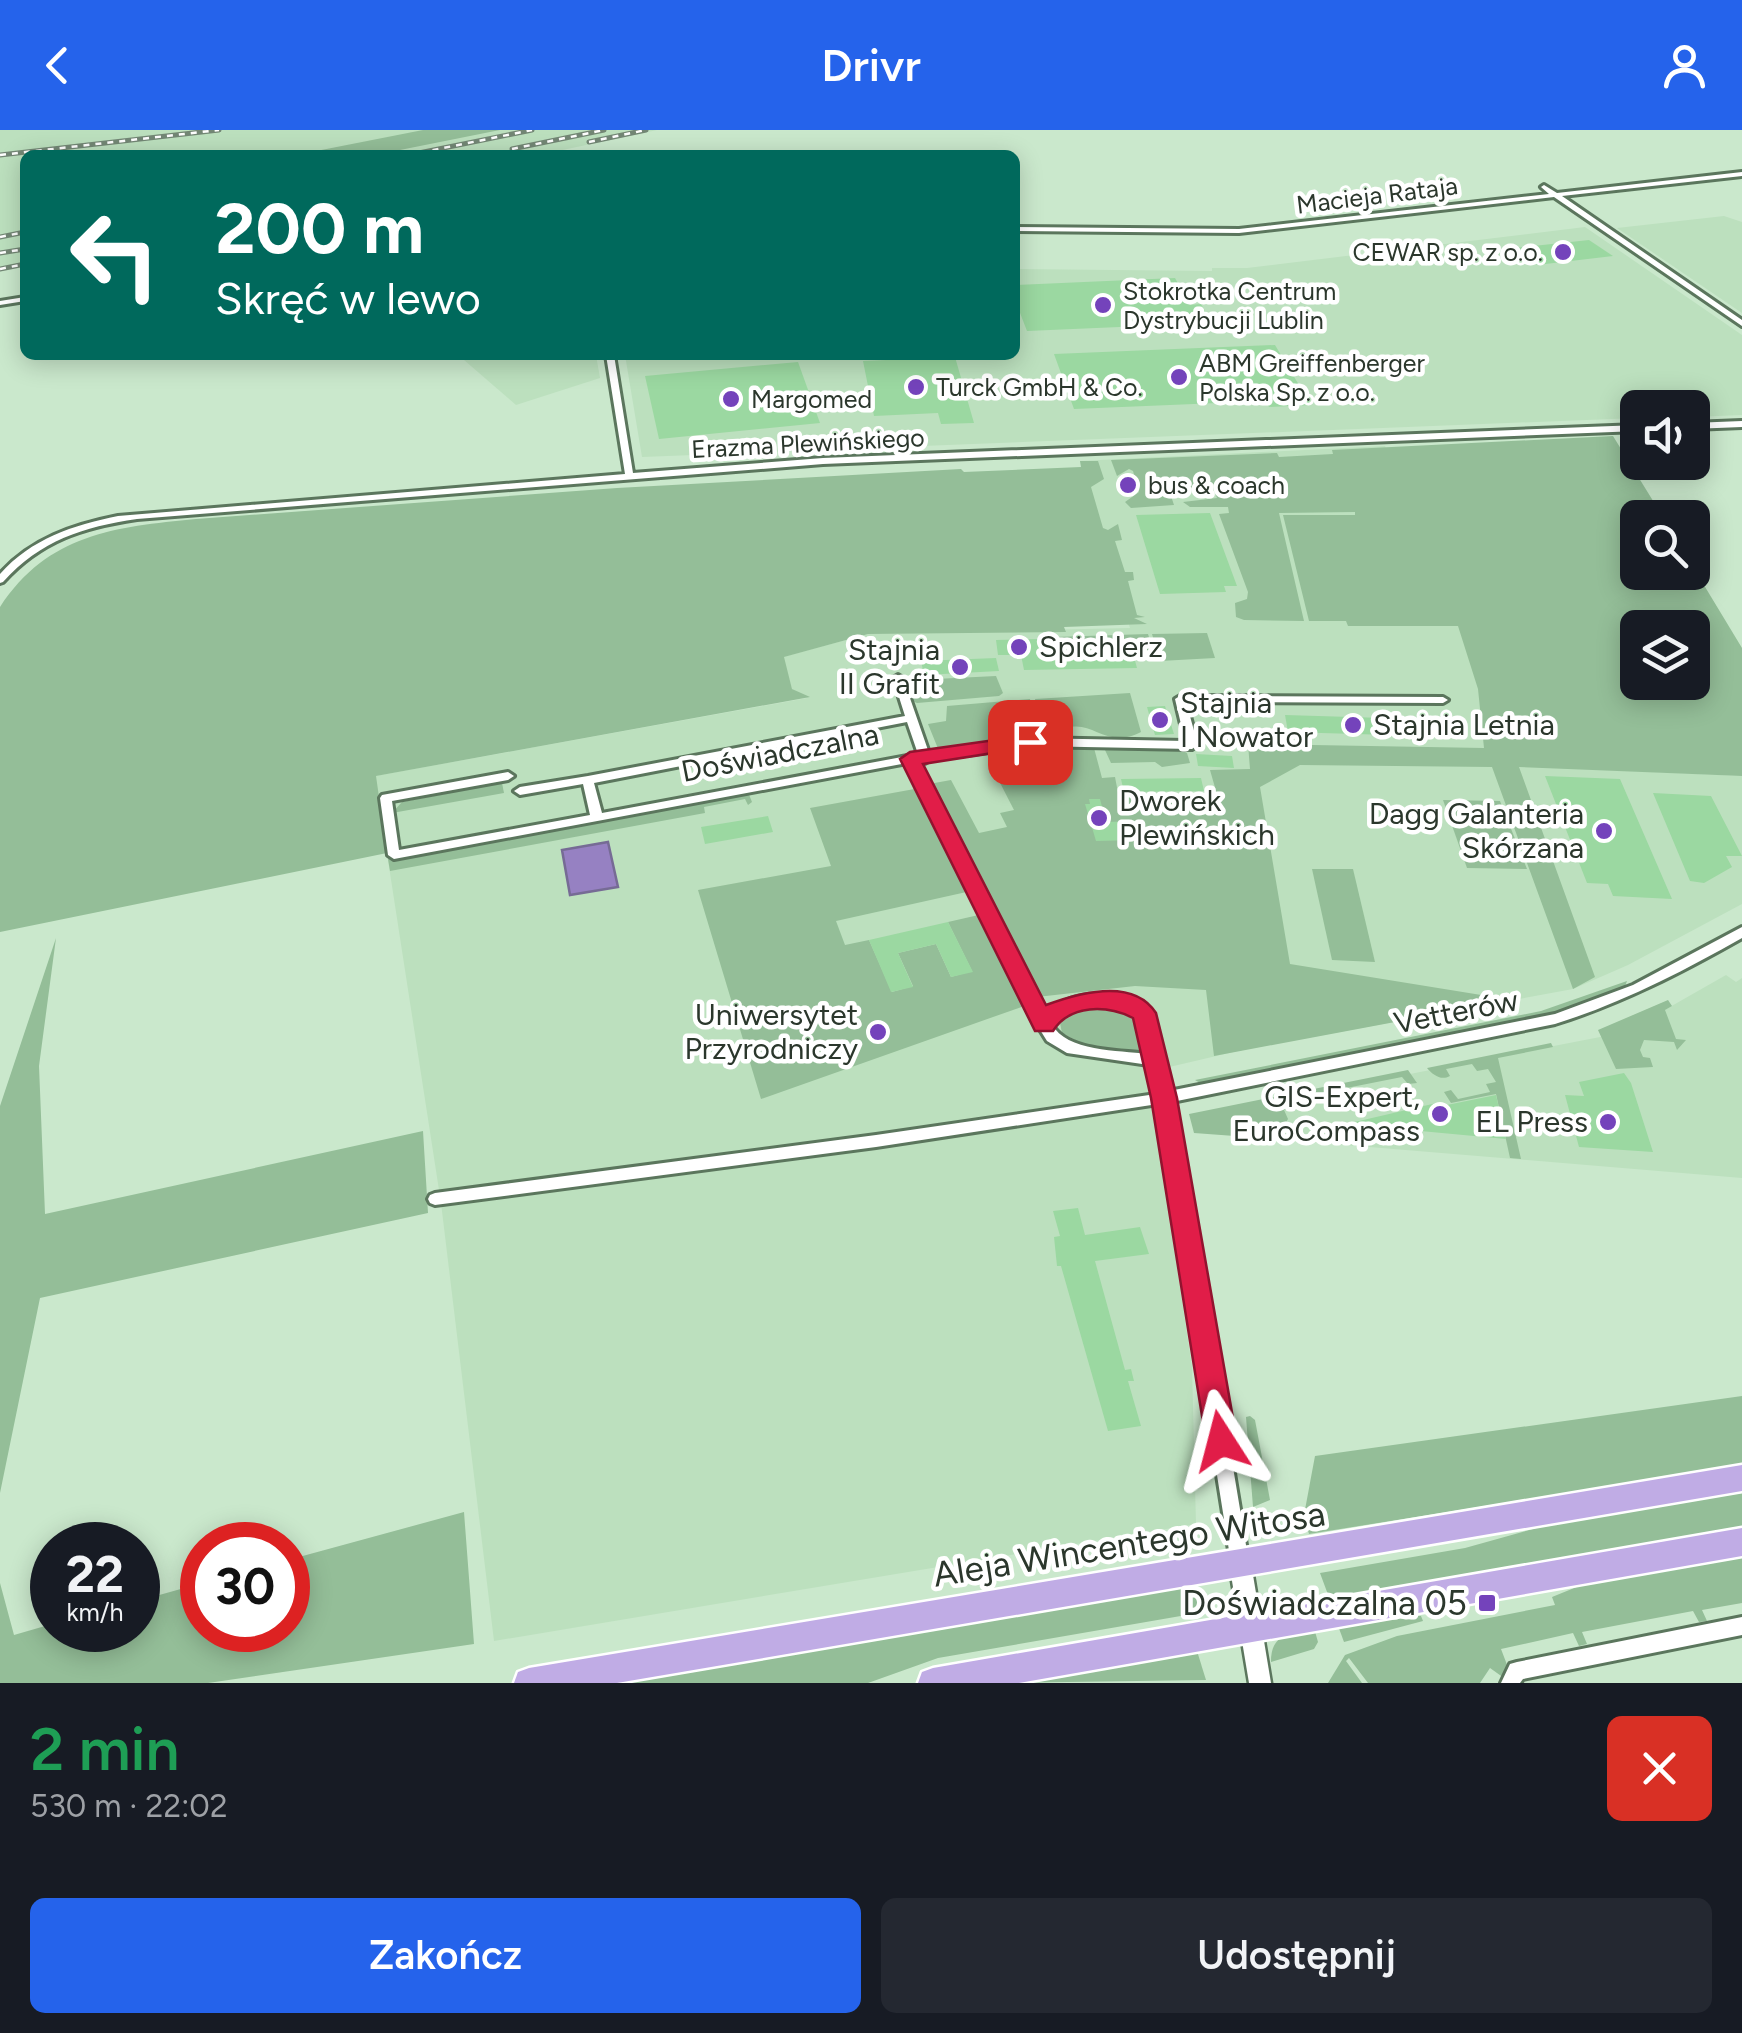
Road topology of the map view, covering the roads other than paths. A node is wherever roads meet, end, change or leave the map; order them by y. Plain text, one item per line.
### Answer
1 (1742, 174) edge
2 (1546, 192) junction
3 (1020, 228) edge
4 (1742, 324) edge
5 (611, 360) edge
6 (1742, 424) edge
7 (1710, 425) edge
8 (1620, 429) edge
9 (629, 474) junction
10 (0, 580) edge
11 (898, 678) dead end
12 (1442, 700) dead end
13 (911, 718) junction
14 (910, 759) junction
15 (925, 759) junction
16 (508, 776) dead end
17 (588, 780) junction
18 (520, 791) dead end
19 (597, 818) junction
20 (1742, 932) edge
21 (1044, 1025) junction
22 (1154, 1060) junction
23 (1164, 1098) junction
24 (435, 1199) dead end
25 (1742, 1478) edge
26 (1742, 1542) edge
27 (1240, 1563) junction
28 (1742, 1626) edge
29 (1250, 1627) junction
30 (529, 1683) edge
31 (934, 1683) edge
32 (1260, 1683) edge
33 (1510, 1683) edge

1 - 2 street, Macieja Rataja
2 - 3 street, Macieja Rataja
2 - 4 street
5 - 9 street
6 - 7 street
8 - 9 street, Erazma Plewińskiego
9 - 10 street, Erazma Plewińskiego
11 - 13 street
12 - 15 street
13 - 15 street
13 - 17 street
14 - 15 street
14 - 19 street, Doświadczalna
14 - 21 street, Doświadczalna
16 - 19 street, Doświadczalna
17 - 18 street
17 - 19 street
20 - 23 street, Vetterów
21 - 22 street, Doświadczalna
21 - 22 street
22 - 23 street
23 - 24 street, Vetterów
23 - 27 street
25 - 27 main road, Aleja Wincentego Witosa
26 - 29 main road
27 - 29 street
27 - 30 main road, Aleja Wincentego Witosa
28 - 33 street
29 - 31 main road
29 - 32 street

